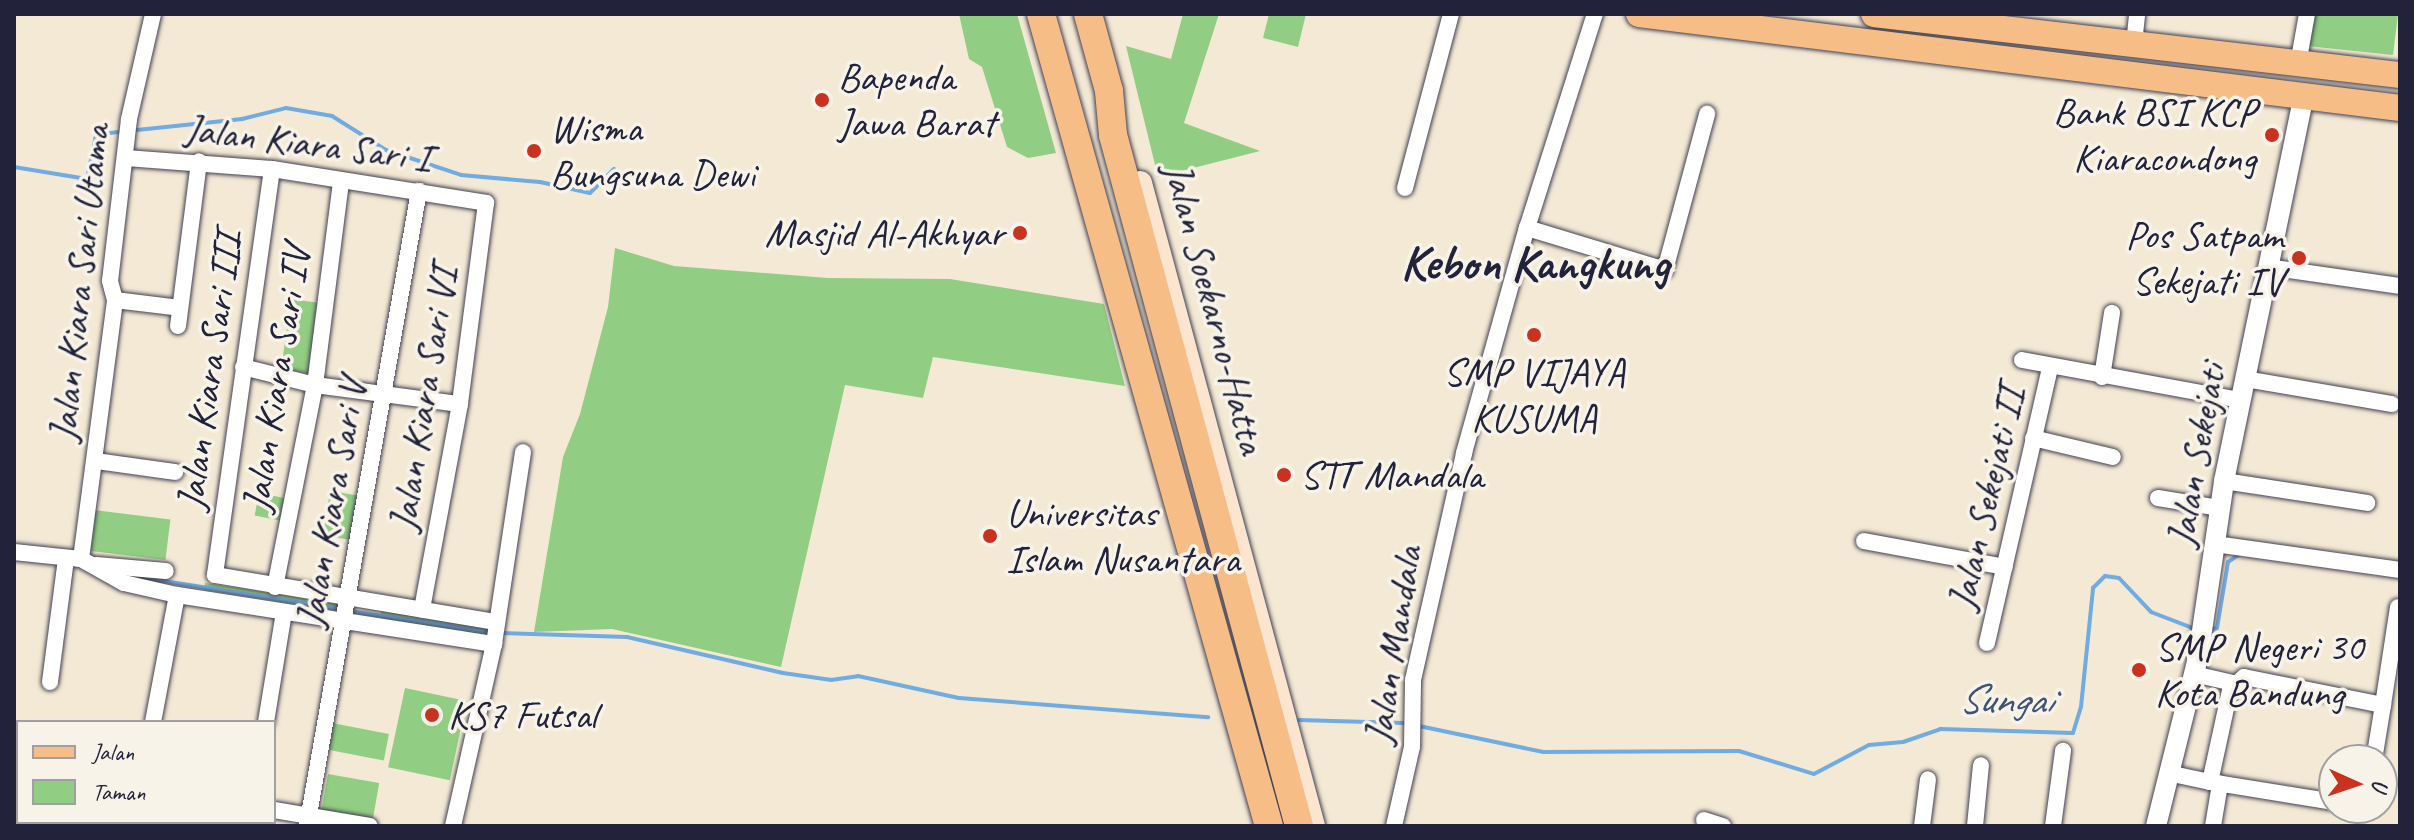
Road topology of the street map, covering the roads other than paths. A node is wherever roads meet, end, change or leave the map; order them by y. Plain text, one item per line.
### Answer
1 (153, 14) edge
2 (1451, 14) edge
3 (1595, 14) edge
4 (1639, 14) edge
5 (1874, 14) edge
6 (2137, 14) edge
7 (2307, 14) edge
8 (1092, 19) edge
9 (1043, 22) edge
10 (1800, 24) edge
11 (2134, 44) junction
12 (2298, 64) junction
13 (2400, 75) edge
14 (1109, 91) junction
15 (1067, 96) junction
16 (2304, 96) junction
17 (2400, 108) edge
18 (1707, 114) dead end
19 (126, 158) junction
20 (199, 161) junction
21 (272, 169) junction
22 (341, 181) junction
23 (1405, 188) dead end
24 (419, 191) junction
25 (482, 200) joint
26 (1527, 228) junction
27 (2268, 267) junction
28 (2400, 286) edge
29 (115, 300) junction
30 (180, 308) junction
31 (2112, 313) dead end
32 (178, 326) dead end
33 (2022, 360) dead end
34 (243, 367) junction
35 (2050, 368) junction
36 (2102, 377) junction
37 (315, 385) junction
38 (2243, 390) junction
39 (384, 394) junction
40 (460, 404) junction
41 (2392, 404) dead end
42 (2033, 438) junction
43 (523, 452) dead end
44 (2113, 457) dead end
45 (96, 461) junction
46 (175, 472) dead end
47 (2224, 481) junction
48 (2158, 498) dead end
49 (2367, 503) dead end
50 (2220, 508) junction
51 (1864, 541) dead end
52 (2215, 544) junction
53 (14, 552) edge
54 (93, 567) junction
55 (2005, 567) junction
56 (2400, 570) edge
57 (166, 571) dead end
58 (275, 587) junction
59 (177, 595) junction
60 (2398, 607) dead end
61 (348, 610) junction
62 (422, 610) junction
63 (284, 612) junction
64 (496, 633) junction
65 (1987, 643) dead end
66 (2194, 674) junction
67 (50, 682) dead end
68 (2233, 683) junction
69 (2383, 705) junction
70 (153, 720) edge
71 (266, 720) edge
72 (2377, 744) edge
73 (2063, 751) dead end
74 (1981, 765) dead end
75 (2168, 773) junction
76 (1928, 779) dead end
77 (2215, 783) junction
78 (2318, 799) edge
79 (276, 811) edge
80 (1704, 820) dead end
81 (308, 821) edge
82 (370, 826) edge
83 (453, 826) edge
84 (1255, 826) edge
85 (1269, 826) edge
86 (1299, 826) edge
87 (1313, 826) edge
88 (1394, 826) edge
89 (1723, 826) edge
90 (1922, 826) edge
91 (1975, 826) edge
92 (2053, 826) edge
93 (2156, 826) edge
94 (2213, 826) edge

1 - 19 street, Jalan Kiara Sari Utama
2 - 23 street
3 - 26 street, Jalan Mandala
4 - 10 main road
5 - 11 main road
6 - 11 street
7 - 12 street
8 - 14 highway, Jalan Soekarno-Hatta
9 - 15 highway
10 - 16 main road
11 - 12 main road
12 - 13 main road
14 - 86 highway, Jalan Soekarno-Hatta
14 - 87 main road, Jalan Soekarno-Hatta
15 - 84 main road
15 - 85 highway
16 - 17 main road
16 - 27 street, Jalan Sekejati
18 - 26 street
19 - 20 street, Jalan Kiara Sari I
19 - 29 street, Jalan Kiara Sari Utama
20 - 21 street, Jalan Kiara Sari I
20 - 30 street
21 - 22 street, Jalan Kiara Sari I
21 - 34 street, Jalan Kiara Sari III
22 - 24 street, Jalan Kiara Sari I
22 - 37 street, Jalan Kiara Sari IV
24 - 25 street, Jalan Kiara Sari I
24 - 39 street, Jalan Kiara Sari V
25 - 40 street, Jalan Kiara Sari VI
26 - 88 street, Jalan Mandala
27 - 28 street
27 - 38 street, Jalan Sekejati
29 - 30 street
29 - 45 street, Jalan Kiara Sari Utama
30 - 32 street
31 - 36 street
33 - 35 street
34 - 37 street
34 - 58 street, Jalan Kiara Sari III
35 - 36 street
35 - 42 street, Jalan Sekejati II
36 - 38 street
37 - 39 street
37 - 58 street, Jalan Kiara Sari IV
38 - 41 street
38 - 47 street, Jalan Sekejati
39 - 40 street
39 - 61 street, Jalan Kiara Sari V
40 - 62 street, Jalan Kiara Sari VI
42 - 44 street
42 - 55 street, Jalan Sekejati II
43 - 64 street
45 - 46 street
45 - 54 street, Jalan Kiara Sari Utama
47 - 49 street
47 - 50 street, Jalan Sekejati
48 - 50 street
50 - 52 street, Jalan Sekejati
51 - 55 street
52 - 56 street
52 - 66 street, Jalan Sekejati
53 - 54 street
54 - 57 street
54 - 59 street
54 - 67 street, Jalan Kiara Sari Utama
55 - 65 street, Jalan Sekejati II
58 - 61 street
59 - 63 street
59 - 70 street
60 - 69 street
61 - 62 street
61 - 63 street
61 - 64 street
61 - 81 street, Jalan Kiara Sari V
62 - 64 street
63 - 71 street
64 - 83 street
66 - 68 street
66 - 75 street, Jalan Sekejati
68 - 69 street
68 - 77 street
69 - 72 street
73 - 92 street
74 - 91 street
75 - 77 street
75 - 93 street, Jalan Sekejati
76 - 90 street
77 - 78 street
77 - 94 street
79 - 81 street
80 - 89 street
81 - 82 street

